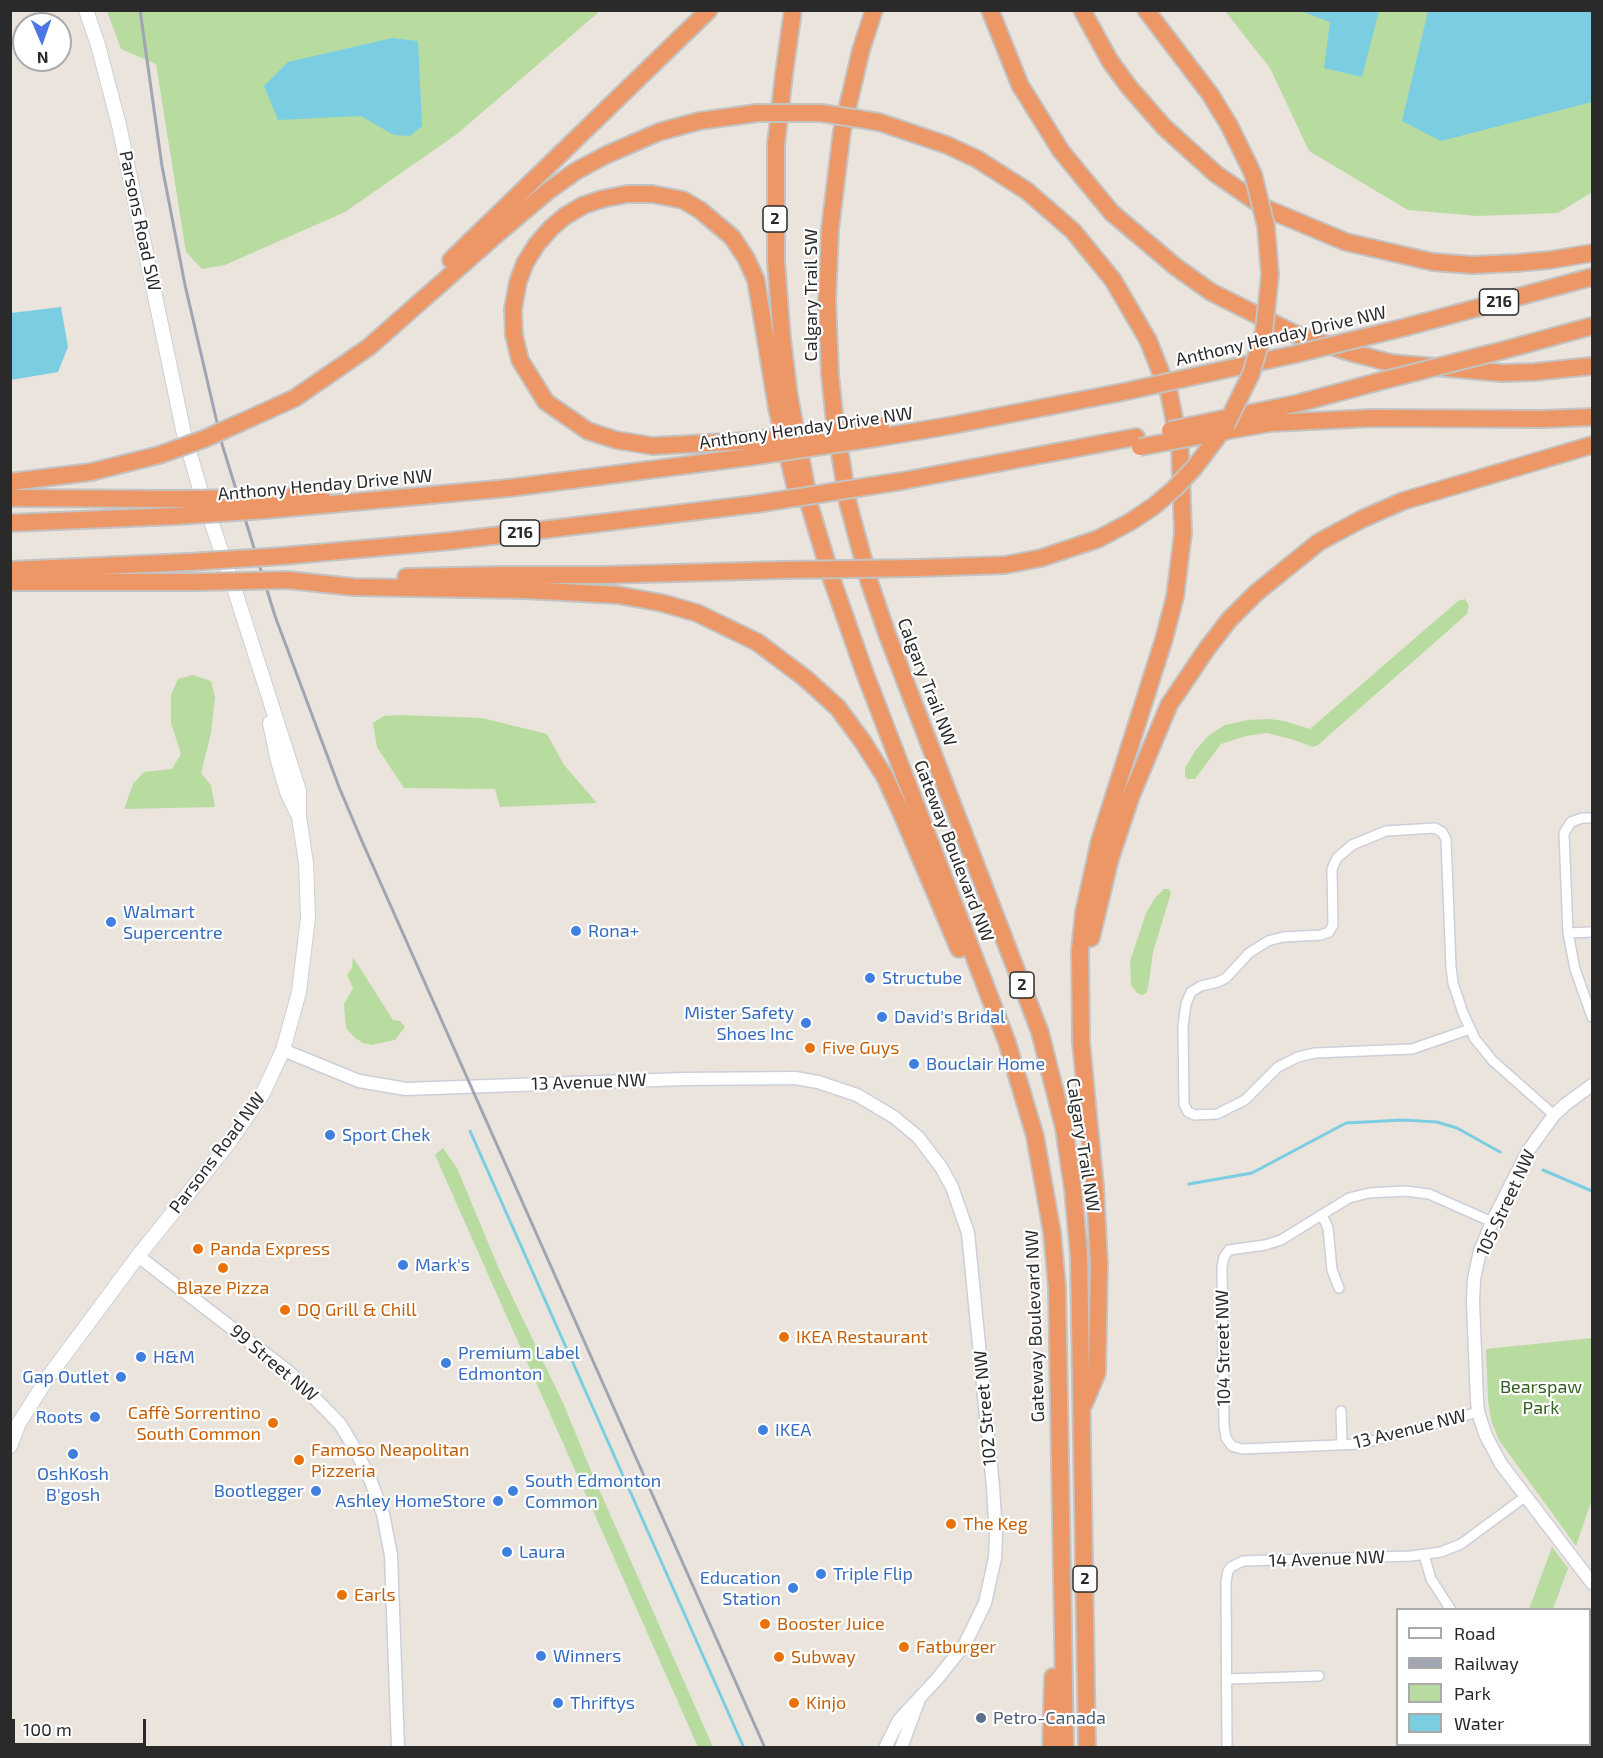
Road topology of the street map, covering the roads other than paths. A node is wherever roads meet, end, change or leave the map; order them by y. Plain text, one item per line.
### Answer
1 (86, 10) edge
2 (709, 10) edge
3 (793, 10) edge
4 (874, 10) edge
5 (990, 10) edge
6 (1082, 10) edge
7 (1146, 10) edge
8 (1593, 253) edge
9 (1593, 277) edge
10 (1593, 326) edge
11 (1593, 366) edge
12 (267, 409) junction
13 (1593, 417) edge
14 (1228, 424) junction
15 (184, 434) joint
16 (1593, 445) edge
17 (747, 449) junction
18 (10, 482) edge
19 (10, 498) edge
20 (177, 507) junction
21 (10, 523) edge
22 (10, 570) edge
23 (288, 580) junction
24 (869, 581) joint
25 (10, 582) edge
26 (864, 671) junction
27 (1593, 818) edge
28 (1593, 932) edge
29 (1568, 933) junction
30 (1080, 991) junction
31 (1593, 1017) edge
32 (1470, 1029) junction
33 (1007, 1042) junction
34 (283, 1050) junction
35 (1593, 1085) edge
36 (1554, 1116) junction
37 (894, 1117) joint
38 (1322, 1215) junction
39 (1492, 1222) junction
40 (138, 1256) junction
41 (1339, 1288) dead end
42 (1081, 1410) junction
43 (1341, 1411) dead end
44 (1478, 1412) junction
45 (1228, 1444) joint
46 (1342, 1444) junction
47 (10, 1446) edge
48 (1526, 1496) junction
49 (1424, 1555) junction
50 (1593, 1582) edge
51 (1062, 1596) junction
52 (1450, 1608) edge
53 (1319, 1676) dead end
54 (1227, 1679) junction
55 (919, 1701) junction
56 (398, 1748) edge
57 (885, 1748) edge
58 (901, 1748) edge
59 (1051, 1748) edge
60 (1065, 1748) edge
61 (1087, 1748) edge
62 (1227, 1748) edge

1 - 15 main road, Parsons Road SW
2 - 12 highway
3 - 26 highway, Gateway Boulevard NW / 2
4 - 24 highway, Calgary Trail SW / 2
5 - 11 highway
6 - 8 highway
7 - 23 highway, bridge
9 - 17 highway, Anthony Henday Drive NW / 216, bridge
10 - 14 highway, 216, bridge
12 - 18 highway, bridge
12 - 30 highway, bridge
13 - 14 highway
14 - 22 highway, 216, bridge
15 - 34 main road, Parsons Road NW
16 - 30 highway
17 - 20 highway, Anthony Henday Drive NW, bridge
17 - 26 highway
19 - 20 highway
20 - 21 highway, Anthony Henday Drive NW
23 - 25 highway, bridge
23 - 33 highway
24 - 42 highway, Calgary Trail NW / 2
26 - 33 highway, Gateway Boulevard NW / 2
27 - 29 street
28 - 29 street
29 - 31 street
30 - 42 highway
32 - 32 street
32 - 36 street
33 - 51 highway, Gateway Boulevard NW / 2
34 - 37 street, 13 Avenue NW
34 - 40 main road, Parsons Road NW
35 - 36 street, 105 Street NW
36 - 39 street, 105 Street NW
37 - 55 street, 102 Street NW
38 - 39 street
38 - 41 street
38 - 45 street, 104 Street NW
39 - 44 street, 105 Street NW
40 - 47 main road, Parsons Road NW
40 - 56 street, 99 Street NW
42 - 61 highway, Calgary Trail NW / 2
43 - 46 street, 13 Avenue NW
44 - 46 street, 13 Avenue NW
44 - 48 street, 105 Street NW
45 - 46 street, 13 Avenue NW
48 - 49 street, 14 Avenue NW
48 - 50 street, 105 Street NW
49 - 52 street
49 - 54 street, 14 Avenue NW
51 - 59 highway
51 - 60 highway, Gateway Boulevard NW / 2
53 - 54 street
54 - 62 street
55 - 57 street, 102 Street NW
55 - 58 street, 102 Street NW

